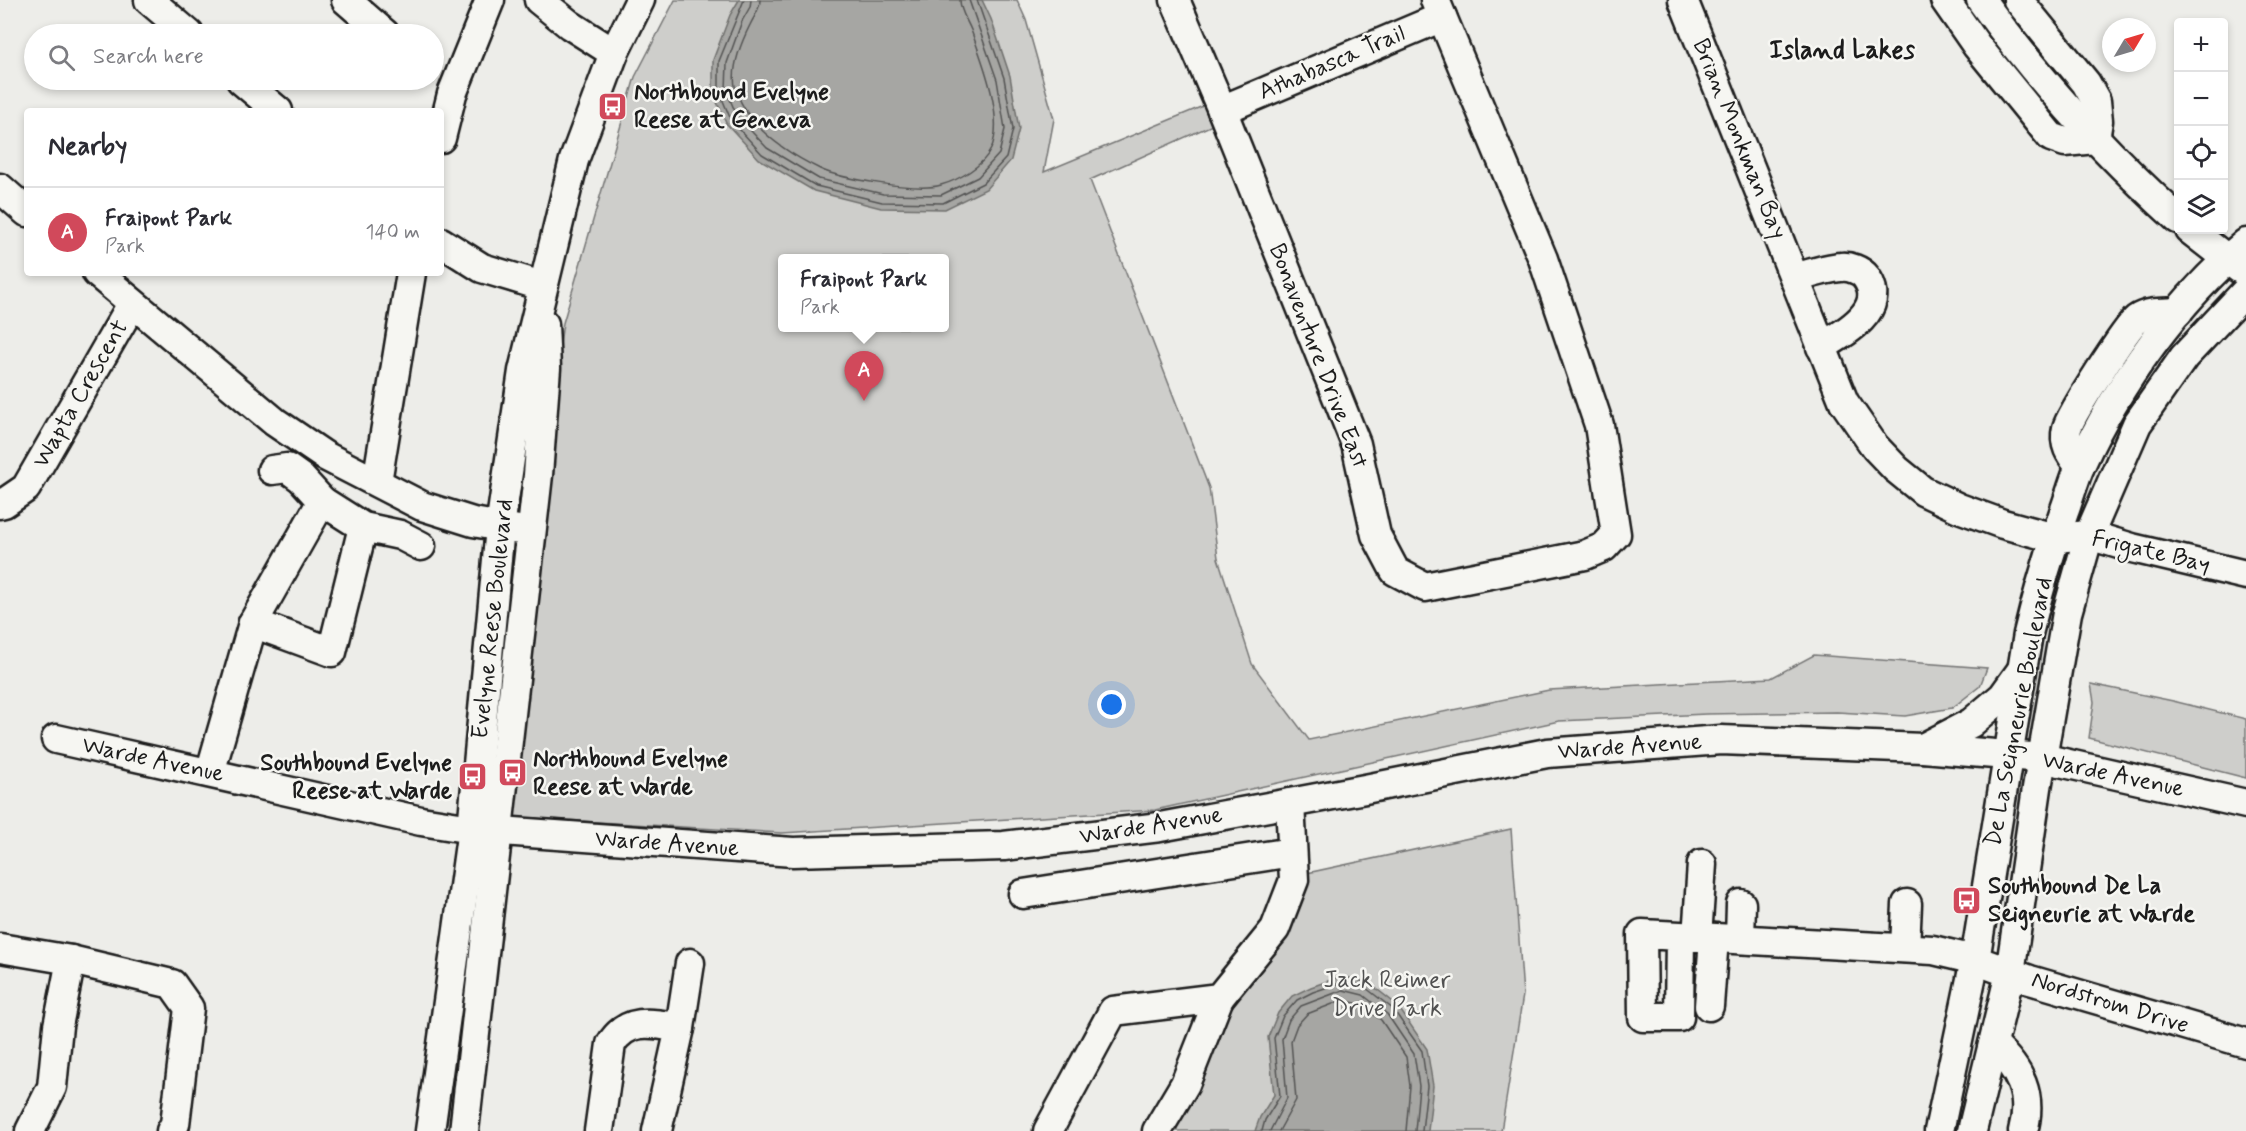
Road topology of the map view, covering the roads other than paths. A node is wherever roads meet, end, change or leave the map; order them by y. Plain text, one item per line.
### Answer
1 (148, 0) edge
2 (346, 0) edge
3 (490, 0) edge
4 (539, 0) edge
5 (640, 0) edge
6 (1175, 0) edge
7 (1683, 0) edge
8 (1945, 0) edge
9 (1981, 0) edge
10 (2018, 0) edge
11 (1439, 9) edge
12 (177, 24) edge
13 (374, 24) edge
14 (614, 53) junction
15 (444, 84) edge
16 (253, 90) edge
17 (443, 90) edge
18 (274, 108) edge
19 (442, 108) edge
20 (1222, 110) junction
21 (2095, 139) junction
22 (0, 188) edge
23 (24, 209) edge
24 (2174, 215) edge
25 (2197, 234) edge
26 (444, 244) edge
27 (2240, 259) edge
28 (100, 276) edge
29 (411, 276) edge
30 (1795, 278) junction
31 (542, 286) junction
32 (2246, 291) edge
33 (132, 304) junction
34 (1821, 347) junction
35 (272, 470) dead end
36 (377, 482) junction
37 (322, 501) junction
38 (0, 504) edge
39 (363, 527) junction
40 (500, 527) junction
41 (531, 532) junction
42 (2089, 535) junction
43 (2055, 538) junction
44 (421, 546) dead end
45 (2246, 574) edge
46 (253, 623) junction
47 (2022, 669) junction
48 (56, 739) dead end
49 (1923, 748) junction
50 (2008, 755) junction
51 (2042, 758) junction
52 (210, 773) junction
53 (1290, 803) junction
54 (2246, 804) edge
55 (484, 830) junction
56 (1292, 852) junction
57 (1702, 864) dead end
58 (1023, 894) dead end
59 (1741, 904) dead end
60 (1907, 904) dead end
61 (1708, 938) junction
62 (0, 948) edge
63 (1905, 948) junction
64 (71, 960) junction
65 (1975, 960) junction
66 (690, 963) dead end
67 (2010, 973) junction
68 (1219, 998) junction
69 (1709, 1006) dead end
70 (680, 1029) junction
71 (2246, 1043) edge
72 (1993, 1045) junction
73 (180, 1129) edge
74 (30, 1131) edge
75 (430, 1131) edge
76 (464, 1131) edge
77 (599, 1131) edge
78 (657, 1131) edge
79 (1048, 1131) edge
80 (1157, 1131) edge
81 (1940, 1131) edge
82 (1972, 1131) edge
83 (2023, 1131) edge

1 - 12 street
2 - 13 street
3 - 15 street
4 - 14 street
5 - 14 street, Evelyne Reese Boulevard
6 - 20 street, Bonaventure Drive East
7 - 30 street, Brian Monkman Bay
8 - 21 street
9 - 21 street
10 - 21 street
11 - 20 street, Athabasca Trail
11 - 20 street, Bonaventure Drive East
14 - 31 street, Evelyne Reese Boulevard
16 - 18 street
17 - 19 street
21 - 24 street
22 - 23 street
25 - 27 street
26 - 31 street
27 - 43 street, De La Seigneurie Boulevard
28 - 33 street
29 - 36 street
30 - 34 street, Brian Monkman Bay
30 - 34 street
31 - 40 street, Evelyne Reese Boulevard
31 - 41 street, Evelyne Reese Boulevard
32 - 42 street, De La Seigneurie Boulevard
33 - 36 street
33 - 38 street, Wapta Crescent
34 - 43 street, Brian Monkman Bay
35 - 37 street
36 - 40 street
37 - 39 street
37 - 46 street
39 - 44 street
39 - 46 street
40 - 41 street
40 - 55 street, Evelyne Reese Boulevard
41 - 55 street, Evelyne Reese Boulevard
42 - 43 street, Frigate Bay
42 - 45 street, Frigate Bay
42 - 51 street, De La Seigneurie Boulevard
43 - 47 street, De La Seigneurie Boulevard
46 - 52 street
47 - 49 street
47 - 50 street, De La Seigneurie Boulevard
48 - 52 street, Warde Avenue
49 - 50 street, Warde Avenue
49 - 53 street, Warde Avenue
50 - 51 street, Warde Avenue
50 - 65 street, De La Seigneurie Boulevard
51 - 54 street, Warde Avenue
51 - 67 street, De La Seigneurie Boulevard
52 - 55 street, Warde Avenue
53 - 55 street, Warde Avenue
53 - 56 street
55 - 75 street, Evelyne Reese Boulevard
55 - 76 street, Evelyne Reese Boulevard
56 - 58 street
56 - 68 street
57 - 61 street
59 - 61 street
60 - 63 street
61 - 63 street, Nordstrom Drive
61 - 69 street
62 - 64 street
63 - 65 street, Nordstrom Drive
64 - 73 street
64 - 74 street
65 - 67 street, Nordstrom Drive
65 - 81 street, De La Seigneurie Boulevard
66 - 70 street
67 - 71 street, Nordstrom Drive
67 - 72 street, De La Seigneurie Boulevard
68 - 79 street
68 - 80 street
70 - 77 street
70 - 78 street
72 - 82 street, De La Seigneurie Boulevard
72 - 83 street

